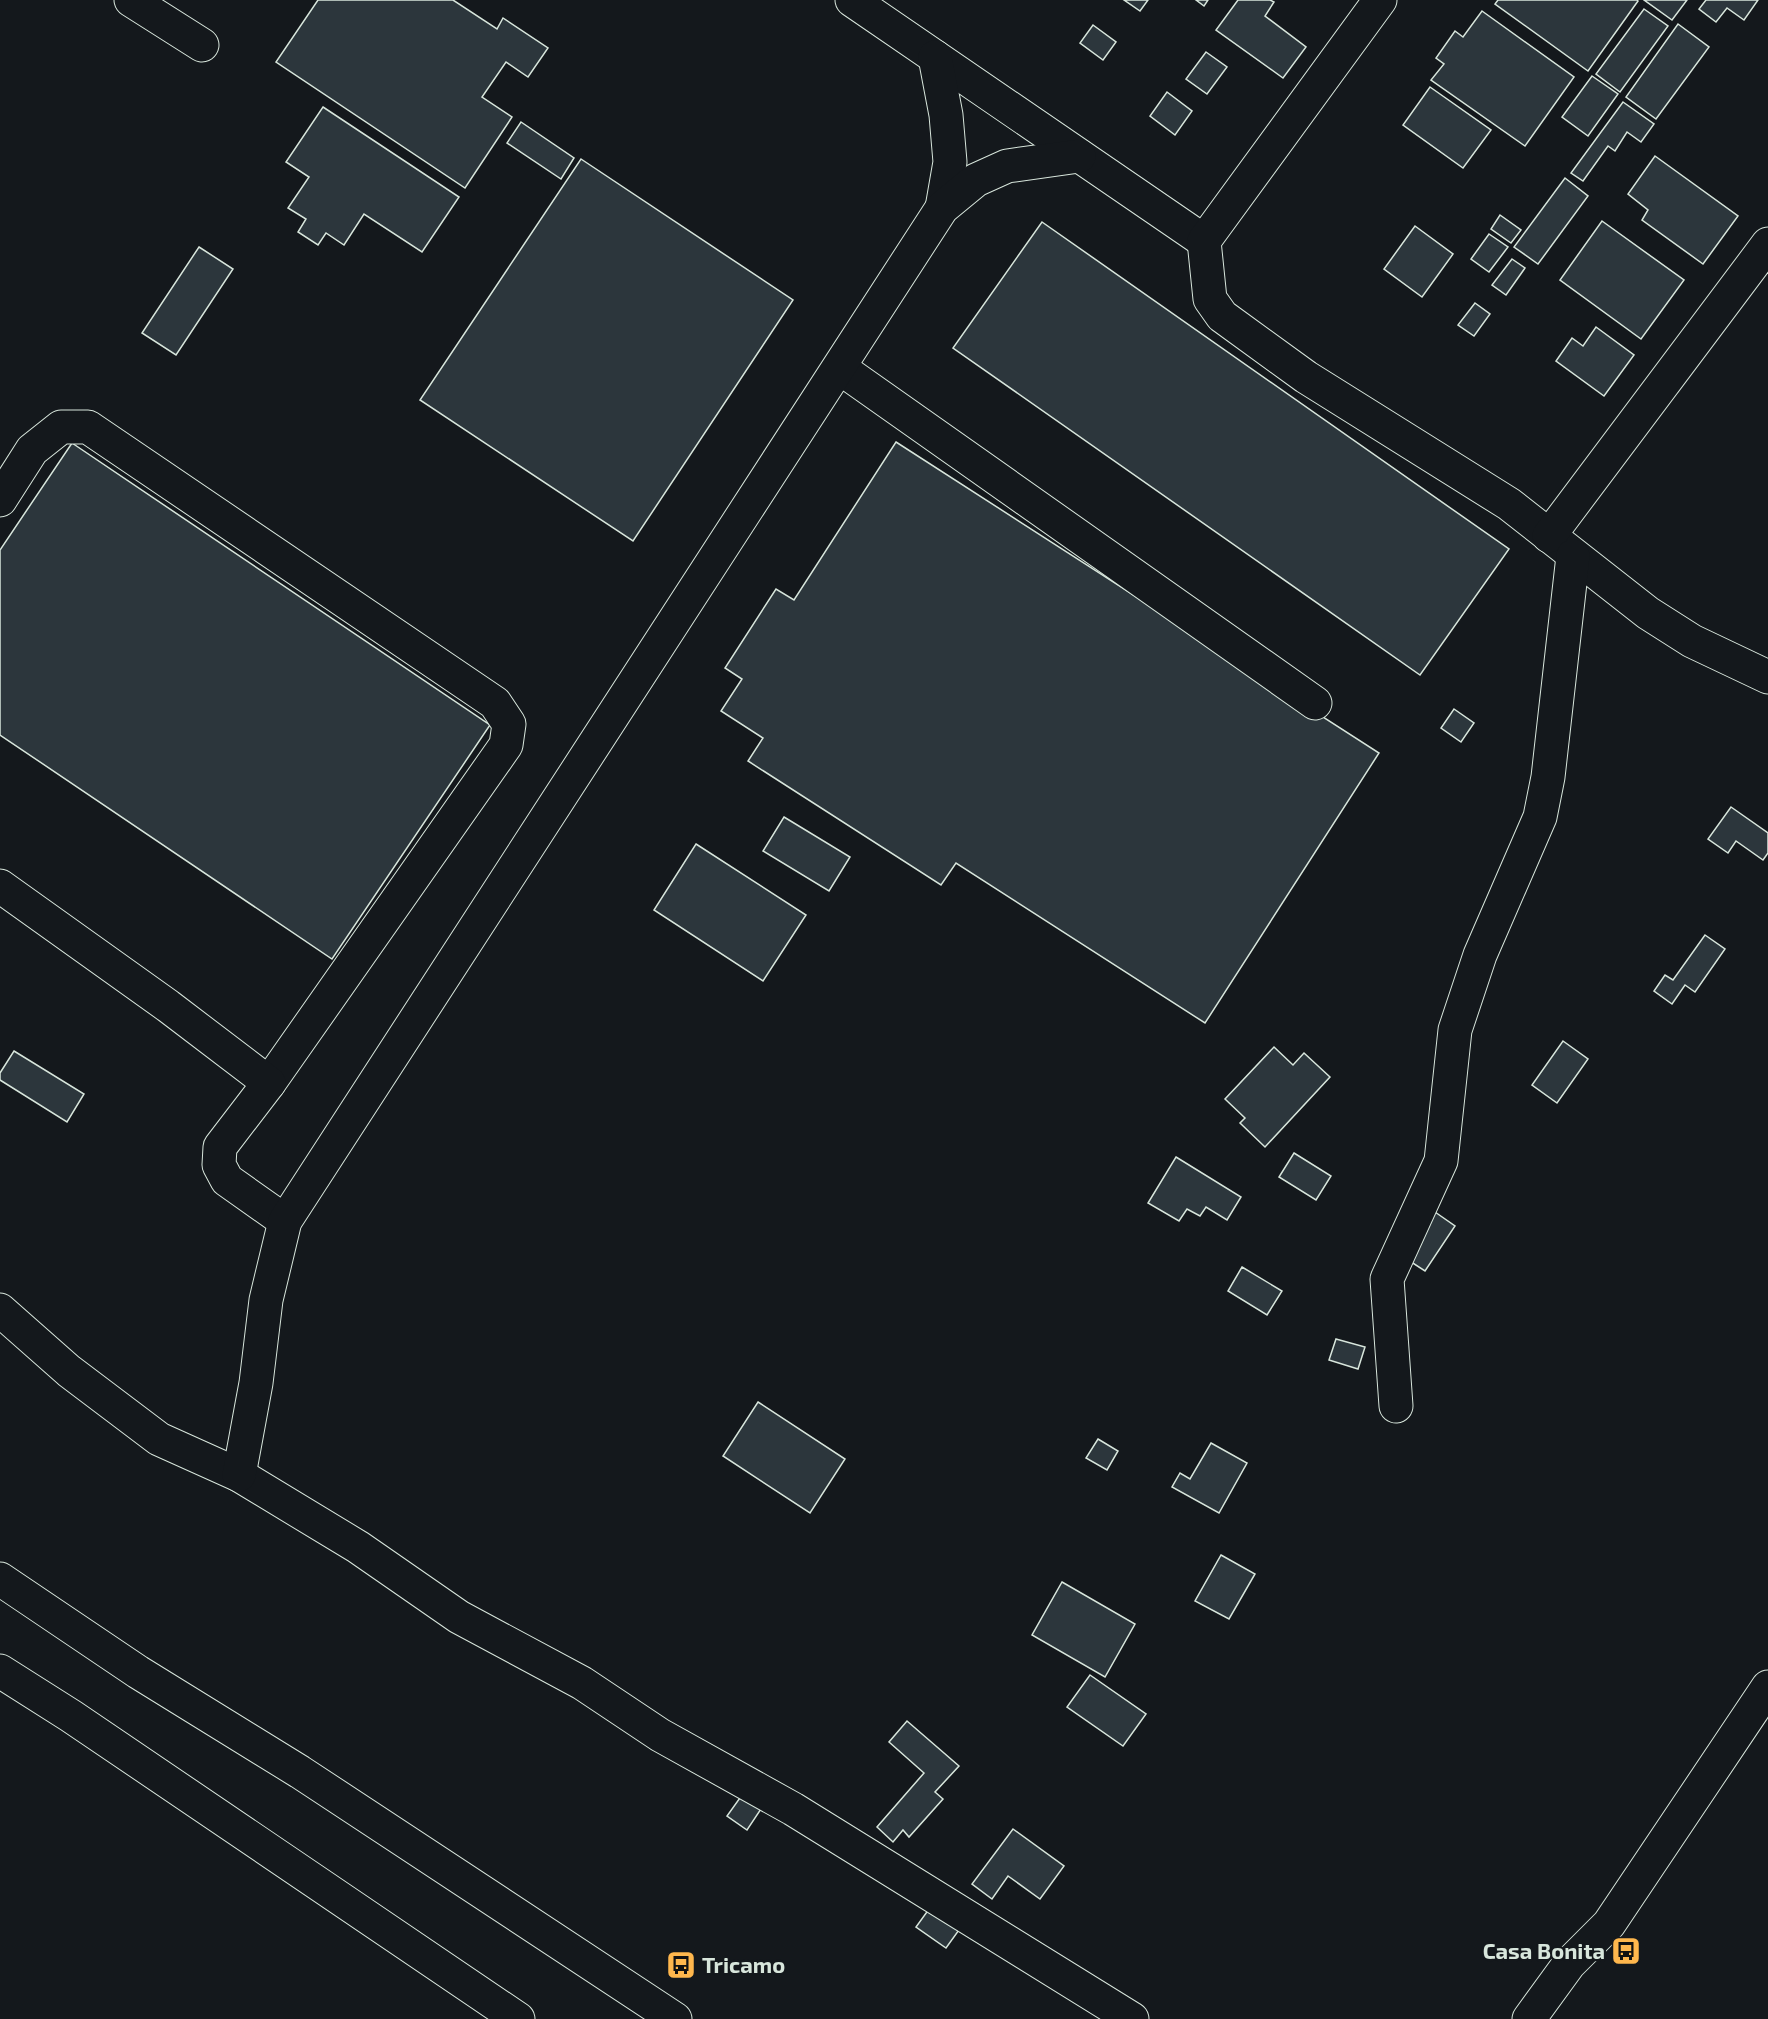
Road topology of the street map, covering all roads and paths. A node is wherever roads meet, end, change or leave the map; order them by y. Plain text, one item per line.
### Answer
1 (131, 0) edge
2 (852, 0) edge
3 (1380, 0) edge
4 (202, 45) dead end
5 (935, 57) junction
6 (1079, 156) junction
7 (942, 208) junction
8 (1204, 241) junction
9 (1768, 244) edge
10 (840, 368) junction
11 (0, 500) edge
12 (1562, 546) junction
13 (1768, 677) edge
14 (1315, 703) dead end
15 (0, 886) edge
16 (269, 1083) junction
17 (285, 1221) junction
18 (0, 1310) edge
19 (1396, 1406) dead end
20 (239, 1475) junction
21 (0, 1579) edge
22 (0, 1671) edge
23 (1768, 1687) edge
24 (518, 2019) edge
25 (675, 2019) edge
26 (1132, 2019) edge
27 (1529, 2019) edge

1 - 4 main road
2 - 5 main road
3 - 8 main road
5 - 6 main road
5 - 7 main road
6 - 7 main road
6 - 8 main road
7 - 10 main road
8 - 12 main road
9 - 12 main road
10 - 14 main road
10 - 17 main road
11 - 16 main road
12 - 13 main road
12 - 19 main road
15 - 16 main road
16 - 17 main road
17 - 20 main road
18 - 20 main road
20 - 26 main road
21 - 25 main road
22 - 24 main road
23 - 27 main road

